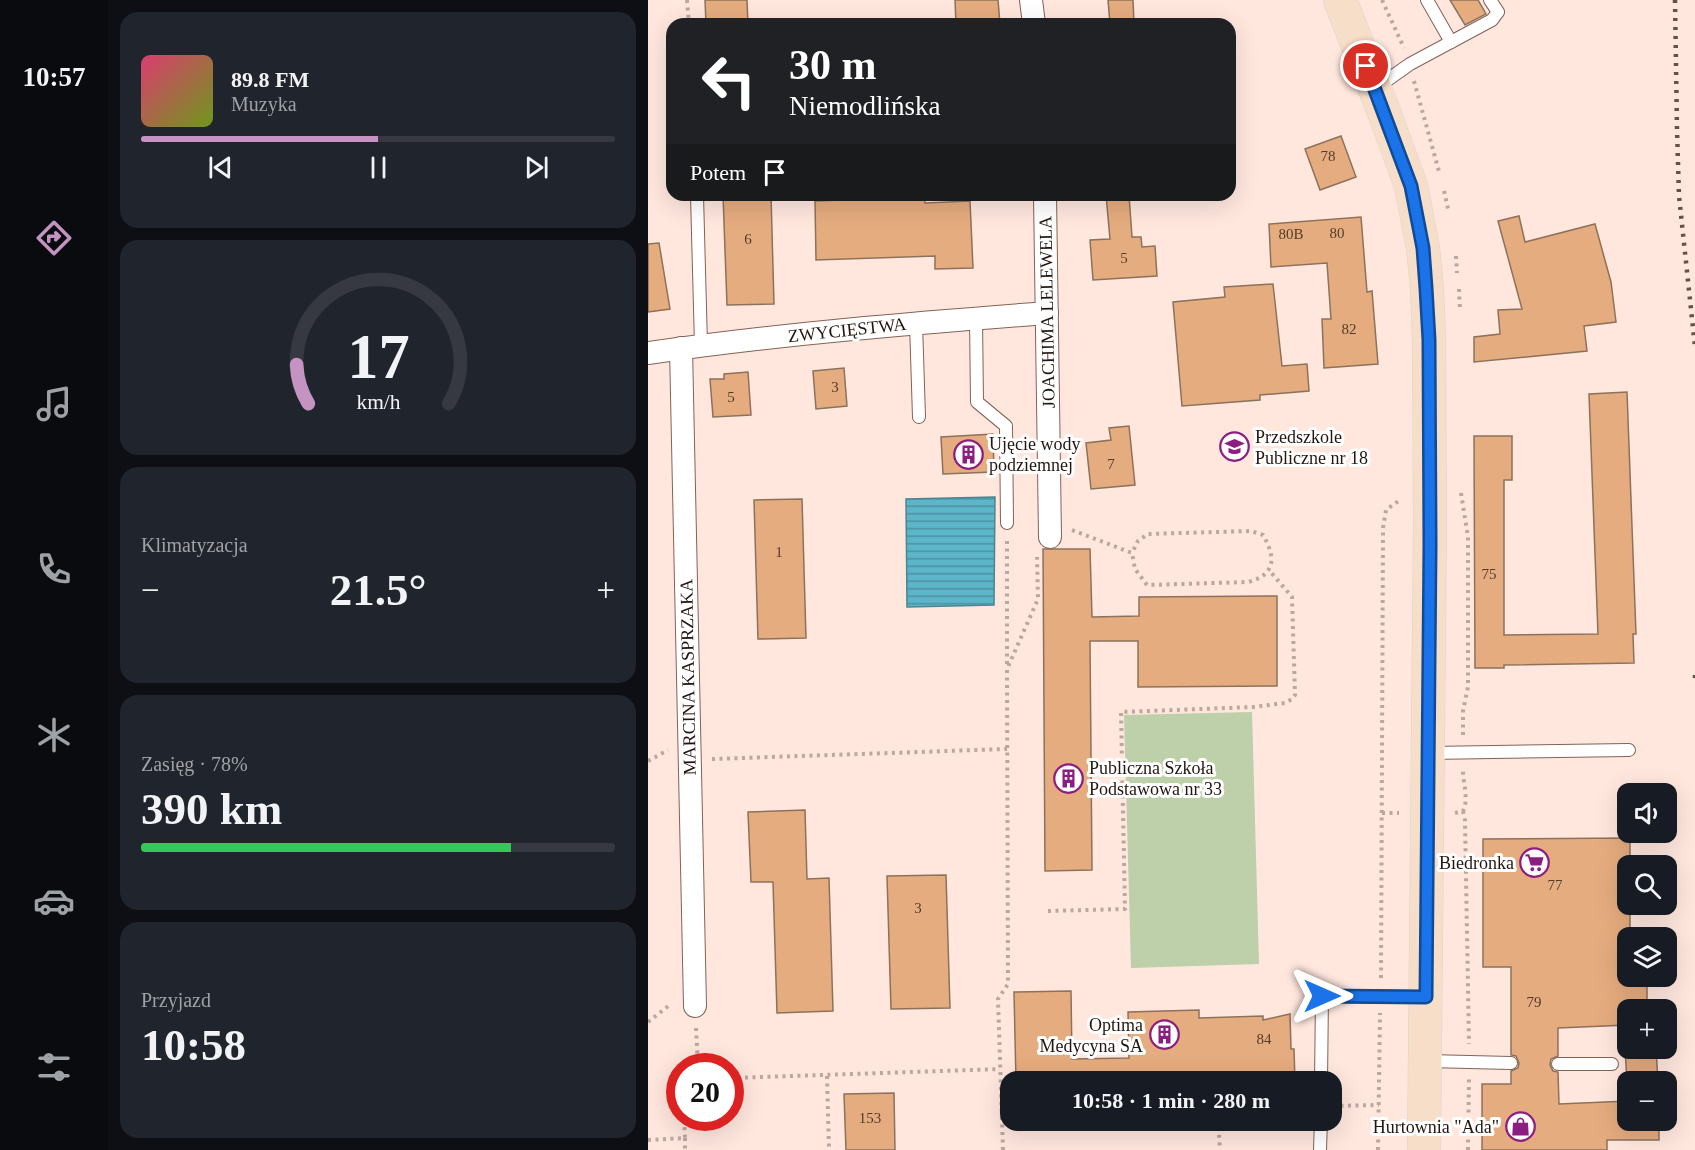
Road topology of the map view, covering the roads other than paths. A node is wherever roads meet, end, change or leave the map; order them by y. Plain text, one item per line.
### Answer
1 (1031, 0) edge
2 (1340, 0) edge
3 (1427, 0) edge
4 (1490, 0) edge
5 (1033, 18) edge
6 (1451, 42) junction
7 (1375, 88) junction
8 (698, 201) edge
9 (1045, 201) edge
10 (1047, 313) junction
11 (976, 318) junction
12 (916, 323) junction
13 (691, 346) junction
14 (648, 353) edge
15 (919, 417) dead end
16 (1007, 523) road end
17 (1059, 532) road end
18 (1629, 750) dead end
19 (1428, 753) junction
20 (1426, 997) junction
21 (695, 1006) road end
22 (1426, 1061) junction
23 (1511, 1063) dead end
24 (1558, 1064) dead end
25 (1612, 1064) dead end
26 (1321, 1071) edge
27 (1321, 1131) edge
28 (1320, 1150) edge
29 (1425, 1150) edge

1 - 5 street
2 - 7 main road
3 - 6 lane
4 - 6 lane
6 - 7 lane
7 - 19 main road
8 - 13 lane, MARCINA KASPRZAKA
9 - 10 street, JOACHIMA LELEWELA
10 - 11 street, ZWYCIĘSTWA
10 - 17 street, JOACHIMA LELEWELA
11 - 12 street, ZWYCIĘSTWA
11 - 16 lane
12 - 13 street, ZWYCIĘSTWA
12 - 15 lane
13 - 14 street, ZWYCIĘSTWA
13 - 21 street, MARCINA KASPRZAKA
18 - 19 lane
19 - 20 main road
20 - 22 main road
20 - 26 lane
22 - 23 lane
22 - 29 main road
24 - 25 lane
27 - 28 lane

